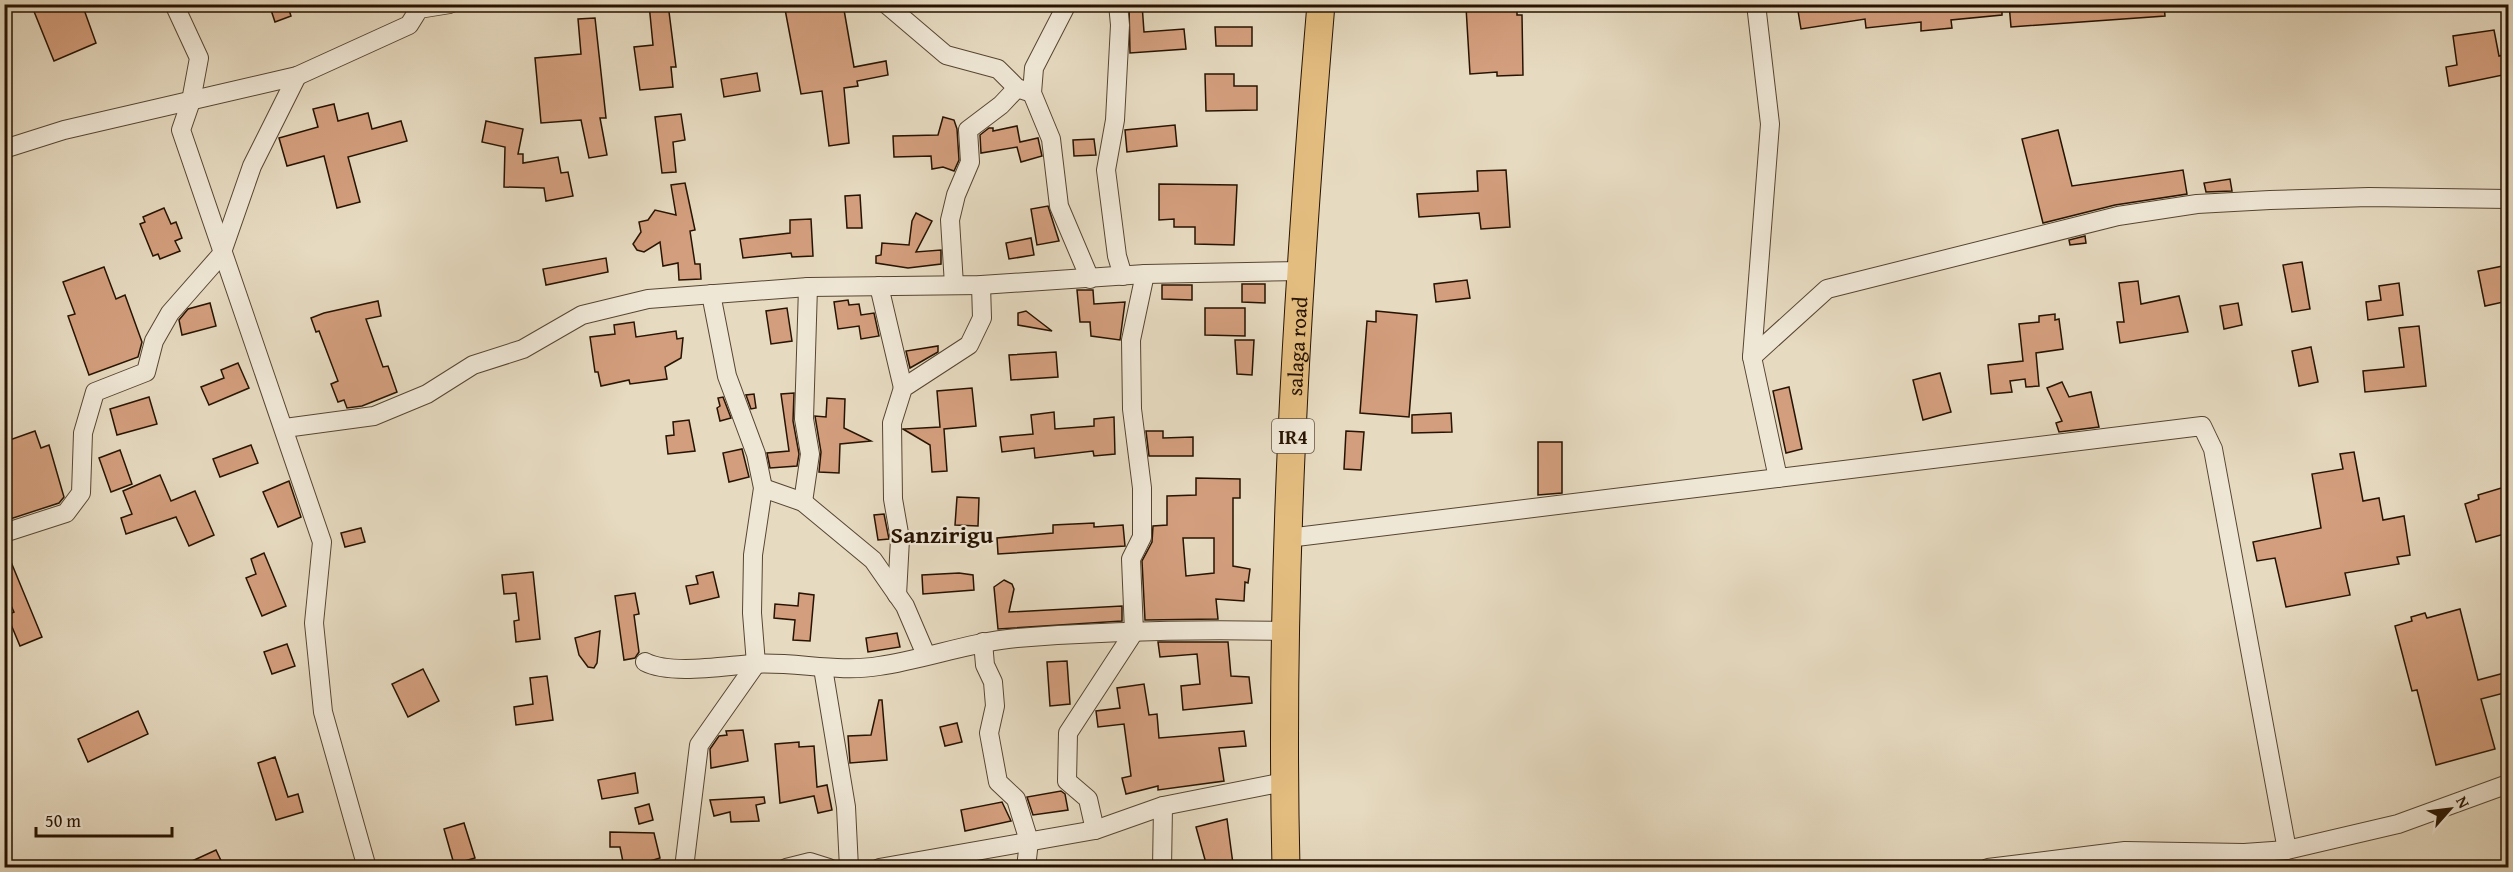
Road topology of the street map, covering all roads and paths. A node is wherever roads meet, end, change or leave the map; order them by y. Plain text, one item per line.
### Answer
1 (174, 4) edge
2 (450, 4) edge
3 (886, 4) edge
4 (1067, 4) edge
5 (1118, 4) edge
6 (1322, 4) edge
7 (1756, 4) edge
8 (416, 7) edge
9 (297, 76) junction
10 (1025, 91) junction
11 (191, 101) junction
12 (4, 149) edge
13 (2508, 199) edge
14 (221, 255) junction
15 (1302, 271) junction
16 (1145, 274) junction
17 (1123, 276) junction
18 (1090, 279) junction
19 (954, 285) junction
20 (981, 285) junction
21 (879, 286) junction
22 (808, 287) junction
23 (711, 294) junction
24 (1752, 357) junction
25 (903, 388) junction
26 (285, 428) junction
27 (1778, 478) junction
28 (764, 488) junction
29 (803, 502) junction
30 (4, 533) edge
31 (1288, 538) junction
32 (897, 594) junction
33 (1134, 632) junction
34 (1285, 632) junction
35 (983, 642) junction
36 (926, 655) junction
37 (645, 662) dead end
38 (756, 664) junction
39 (823, 668) junction
40 (1284, 782) junction
41 (2508, 784) edge
42 (1163, 807) junction
43 (1095, 830) junction
44 (1029, 841) junction
45 (2287, 850) junction
46 (367, 867) edge
47 (684, 867) edge
48 (786, 867) edge
49 (829, 867) edge
50 (849, 867) edge
51 (879, 867) edge
52 (1026, 867) edge
53 (1162, 867) edge
54 (1286, 867) edge
55 (1989, 867) edge

1 - 11 street
2 - 8 street
3 - 10 street
4 - 10 street
5 - 17 street
6 - 15 main road, salaga road / IR4
7 - 24 street
8 - 9 street
9 - 11 street
9 - 14 street
10 - 18 street
10 - 19 street
11 - 12 street
11 - 14 street
13 - 24 street
14 - 26 street
14 - 30 street
15 - 16 street
15 - 31 main road, salaga road / IR4
16 - 17 street
16 - 33 street
17 - 18 street
18 - 20 street
19 - 20 street
19 - 21 street
20 - 25 street
21 - 22 street
21 - 25 street
22 - 23 street
22 - 29 street
23 - 26 street
23 - 28 street
24 - 27 street
25 - 32 street
26 - 46 street
27 - 31 street
27 - 45 street
28 - 29 street
28 - 38 street
29 - 32 street
31 - 34 main road, salaga road / IR4
32 - 36 street
33 - 34 street
33 - 35 street
33 - 43 street
34 - 40 main road, salaga road / IR4
35 - 36 street
35 - 44 street
36 - 39 street
37 - 38 street
38 - 39 street
38 - 47 street
39 - 50 street
40 - 42 street
40 - 54 main road, salaga road / IR4
41 - 45 street
42 - 43 street
42 - 53 street
43 - 44 street
44 - 51 street
44 - 52 street
45 - 55 street
48 - 49 street

